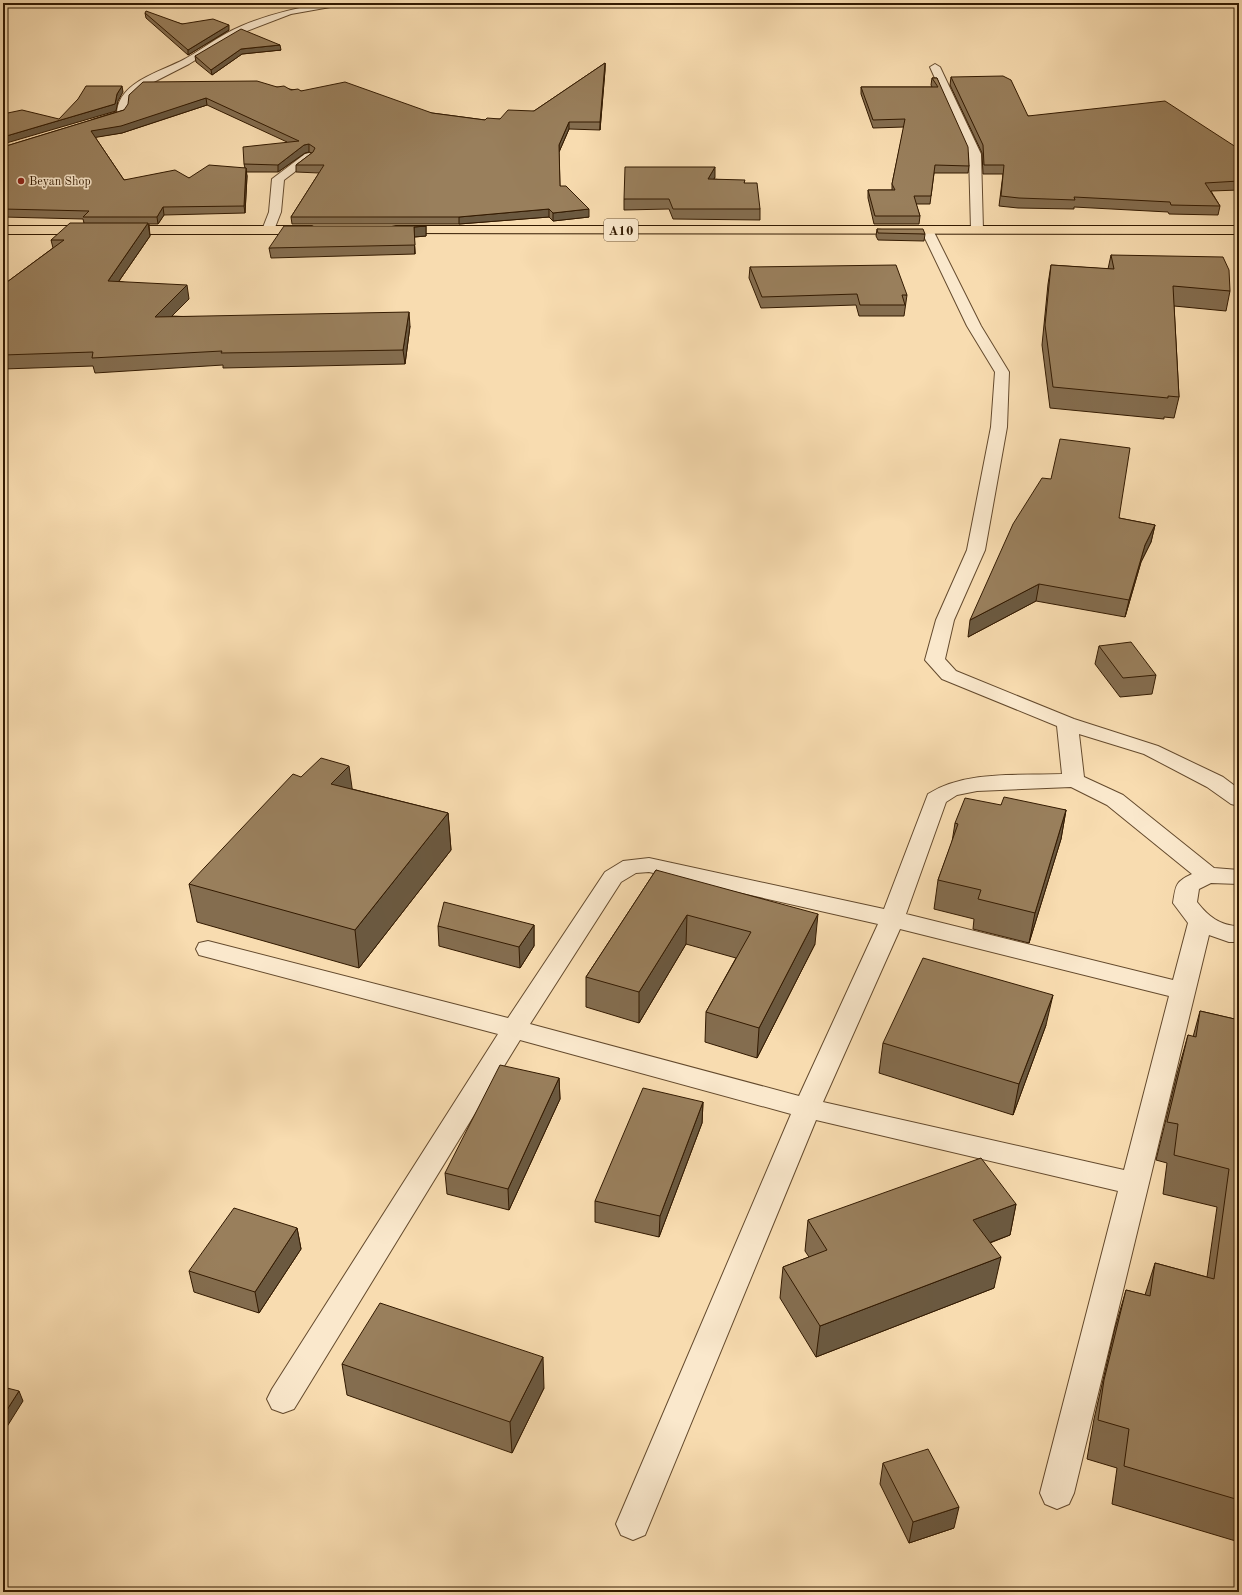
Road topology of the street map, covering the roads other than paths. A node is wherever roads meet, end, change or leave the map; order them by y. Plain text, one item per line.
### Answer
1 (336, 3) edge
2 (935, 67) dead end
3 (85, 126) edge
4 (308, 156) edge
5 (3, 230) edge
6 (268, 230) junction
7 (324, 230) edge
8 (387, 230) edge
9 (927, 230) junction
10 (977, 230) junction
11 (1239, 230) edge
12 (1067, 723) junction
13 (1074, 780) junction
14 (1239, 799) edge
15 (1208, 875) junction
16 (1239, 877) edge
17 (892, 919) junction
18 (1200, 922) junction
19 (1239, 934) edge
20 (208, 949) dead end
21 (1183, 991) junction
22 (514, 1028) junction
23 (807, 1108) junction
24 (1134, 1184) junction
25 (283, 1399) dead end
26 (1057, 1493) dead end
27 (633, 1524) dead end

1 - 3 street
2 - 10 street
4 - 6 street
5 - 6 highway
6 - 7 highway
8 - 9 highway, A10
9 - 10 highway, A10
9 - 12 street
10 - 11 highway, A10
12 - 13 street
12 - 14 street
13 - 15 street
13 - 17 street
15 - 16 street
15 - 18 street
17 - 21 street
17 - 22 street
17 - 23 street
18 - 19 street
18 - 21 street
20 - 22 street
21 - 24 street
22 - 23 street
22 - 25 street
23 - 24 street
23 - 27 street
24 - 26 street

